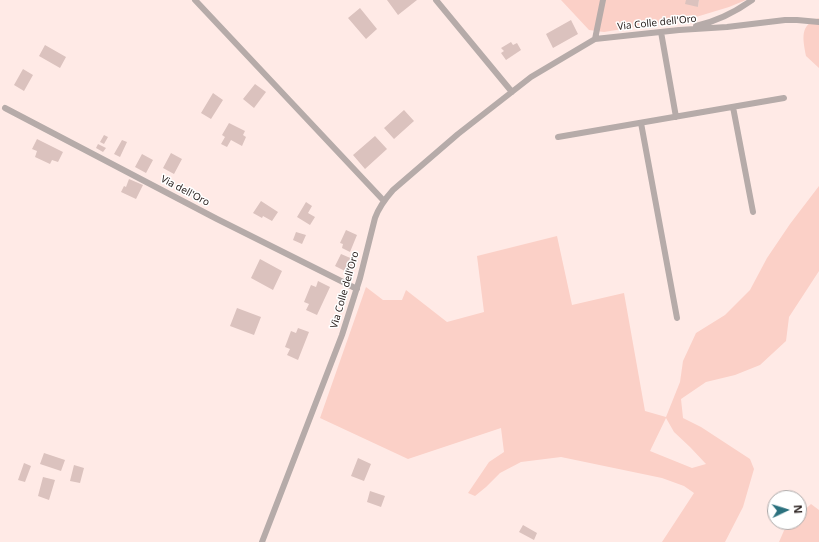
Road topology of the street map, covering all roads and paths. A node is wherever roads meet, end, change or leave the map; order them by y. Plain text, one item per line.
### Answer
1 (195, 0) edge
2 (436, 0) edge
3 (603, 0) edge
4 (752, 0) edge
5 (819, 22) edge
6 (679, 30) junction
7 (661, 32) junction
8 (595, 39) junction
9 (512, 92) junction
10 (784, 98) dead end
11 (733, 107) junction
12 (5, 108) dead end
13 (676, 117) junction
14 (642, 123) junction
15 (558, 137) dead end
16 (384, 201) junction
17 (753, 212) dead end
18 (357, 289) junction
19 (677, 318) dead end
20 (262, 542) edge

1 - 16 street
2 - 9 street
3 - 8 street
4 - 6 street
5 - 6 street, Via Colle dell'Oro
6 - 7 street, Via Colle dell'Oro
7 - 8 street, Via Colle dell'Oro
7 - 13 street
8 - 9 street, Via Colle dell'Oro
9 - 16 street, Via Colle dell'Oro
10 - 11 street
11 - 13 street
11 - 17 street
12 - 18 street, Via dell'Oro
13 - 14 street
14 - 15 street
14 - 19 street
16 - 18 street, Via Colle dell'Oro
18 - 20 street, Via Colle dell'Oro

